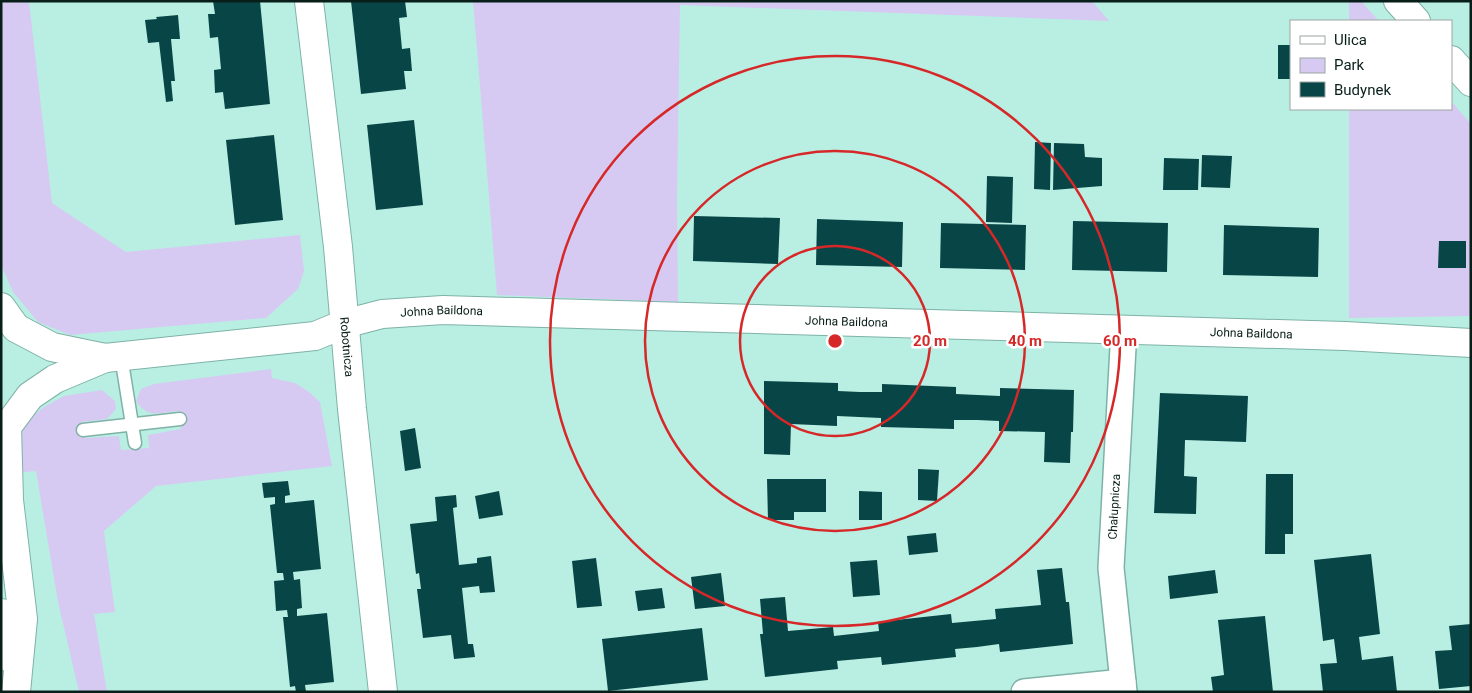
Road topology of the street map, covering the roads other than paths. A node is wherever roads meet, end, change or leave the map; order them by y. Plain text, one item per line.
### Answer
1 (309, 1) edge
2 (1398, 1) edge
3 (1415, 20) edge
4 (1452, 61) edge
5 (1471, 82) edge
6 (1, 307) edge
7 (344, 324) junction
8 (1124, 329) junction
9 (1471, 342) edge
10 (113, 357) junction
11 (180, 419) dead end
12 (132, 425) junction
13 (83, 430) dead end
14 (135, 443) dead end
15 (1, 613) edge
16 (1124, 687) edge
17 (16, 692) edge
18 (383, 692) edge
19 (1024, 692) edge

1 - 7 street, Robotnicza
2 - 3 street
4 - 5 street
6 - 10 street
7 - 8 street, Johna Baildona
7 - 10 street, Johna Baildona
7 - 18 street, Robotnicza
8 - 9 street, Johna Baildona
8 - 16 street, Chałupnicza
10 - 12 lane
10 - 17 street
11 - 12 lane
12 - 13 lane
12 - 14 lane
15 - 17 street
16 - 19 street

